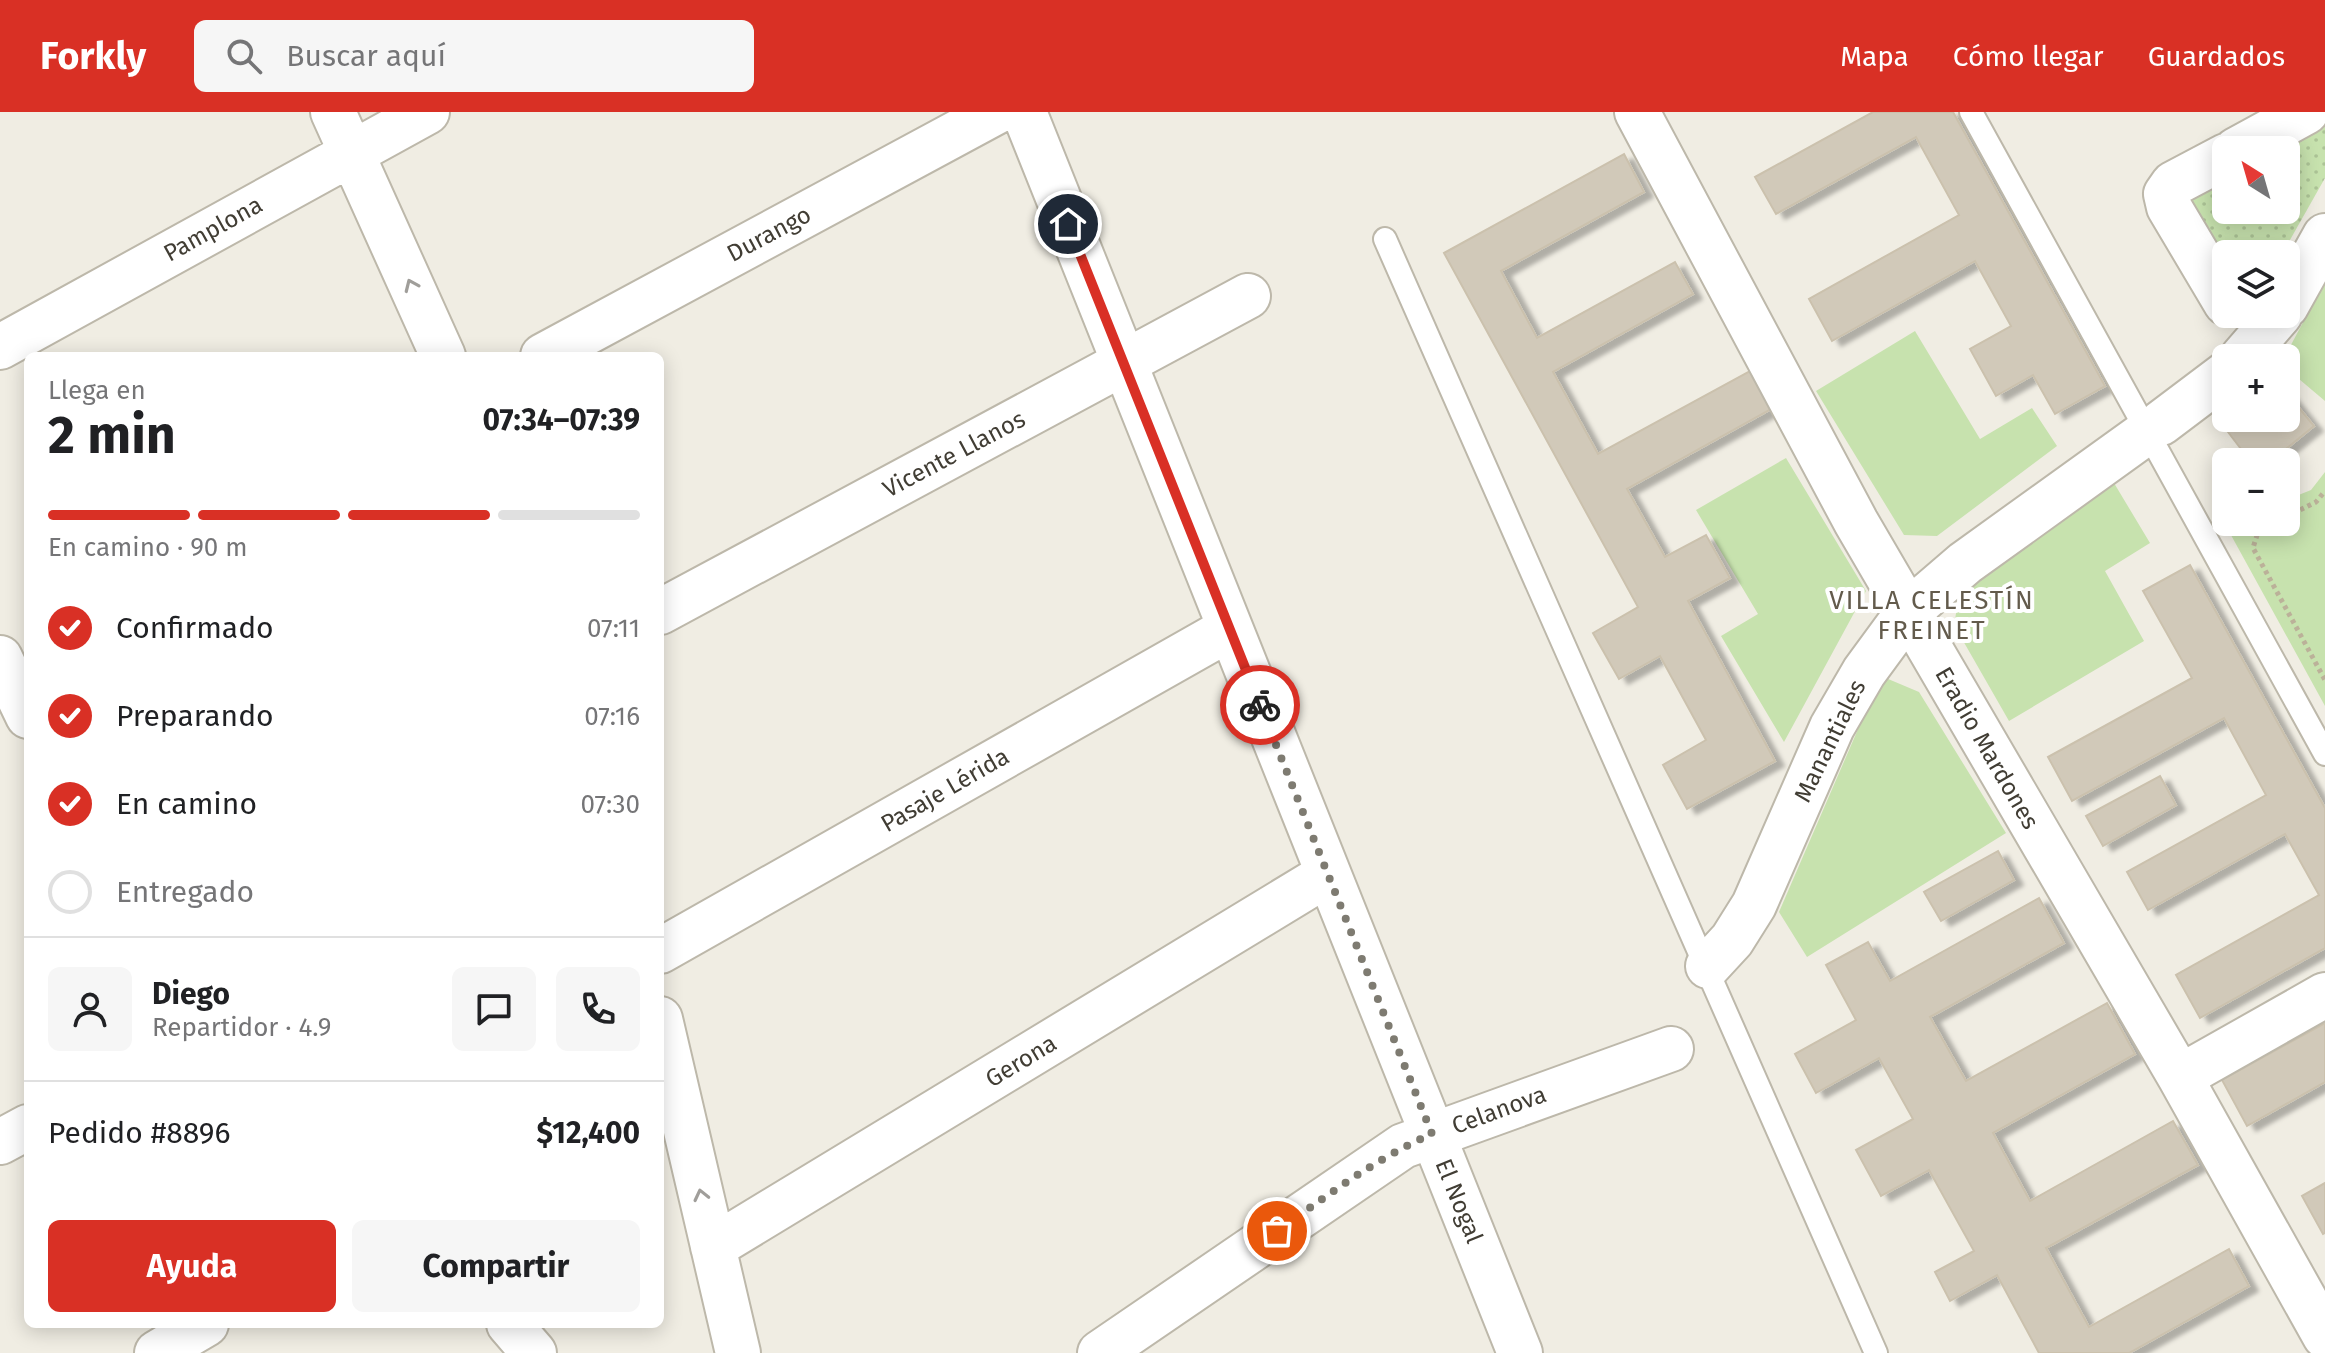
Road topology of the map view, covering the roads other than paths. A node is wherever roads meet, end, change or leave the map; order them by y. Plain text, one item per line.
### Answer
1 (333, 112) edge
2 (427, 112) edge
3 (996, 112) edge
4 (1024, 112) edge
5 (1637, 112) edge
6 (1971, 112) edge
7 (2306, 112) edge
8 (2262, 136) edge
9 (352, 153) junction
10 (2212, 163) edge
11 (2325, 236) edge
12 (1385, 239) dead end
13 (2212, 279) edge
14 (2300, 281) edge
15 (1248, 296) dead end
16 (2263, 328) edge
17 (2243, 344) edge
18 (0, 347) edge
19 (441, 352) edge
20 (550, 352) edge
21 (1123, 364) junction
22 (2212, 372) edge
23 (2154, 427) junction
24 (664, 610) edge
25 (1908, 612) junction
26 (1229, 629) junction
27 (24, 636) edge
28 (0, 649) edge
29 (0, 658) edge
30 (24, 708) edge
31 (2325, 754) edge
32 (1328, 874) junction
33 (664, 949) edge
34 (1708, 966) junction
35 (2325, 995) edge
36 (664, 1036) edge
37 (1671, 1049) dead end
38 (2180, 1077) junction
39 (24, 1129) edge
40 (1432, 1134) junction
41 (0, 1142) edge
42 (713, 1247) junction
43 (199, 1328) edge
44 (512, 1328) edge
45 (2325, 1336) edge
46 (157, 1353) edge
47 (534, 1353) edge
48 (738, 1353) edge
49 (1100, 1353) edge
50 (1520, 1353) edge
51 (1876, 1353) edge

1 - 9 street
2 - 9 street, Pamplona
3 - 20 street, Durango
4 - 21 street, El Nogal
5 - 25 street, Eradio Mardones
6 - 23 lane
7 - 8 street
9 - 18 street, Pamplona
19 -> 9 street
10 - 13 street
11 - 14 street
12 - 34 lane
15 - 21 street, Vicente Llanos
16 - 17 street, Manantiales
21 - 24 street, Vicente Llanos
21 - 26 street, El Nogal
22 - 23 street, Manantiales
23 - 25 street, Manantiales
23 - 31 lane
25 - 34 street, Manantiales
25 - 38 street, Eradio Mardones
26 - 32 street, El Nogal
26 - 33 street, Pasaje Lérida
27 - 28 street
29 - 30 street
32 - 40 street, El Nogal
32 - 42 street, Gerona
34 - 51 lane
35 - 38 street
42 -> 36 street
37 - 40 street, Celanova
38 - 45 street, Eradio Mardones
39 - 41 street
40 - 49 street, Celanova
40 - 50 street, El Nogal
42 - 48 street
43 - 46 street
44 - 47 street

